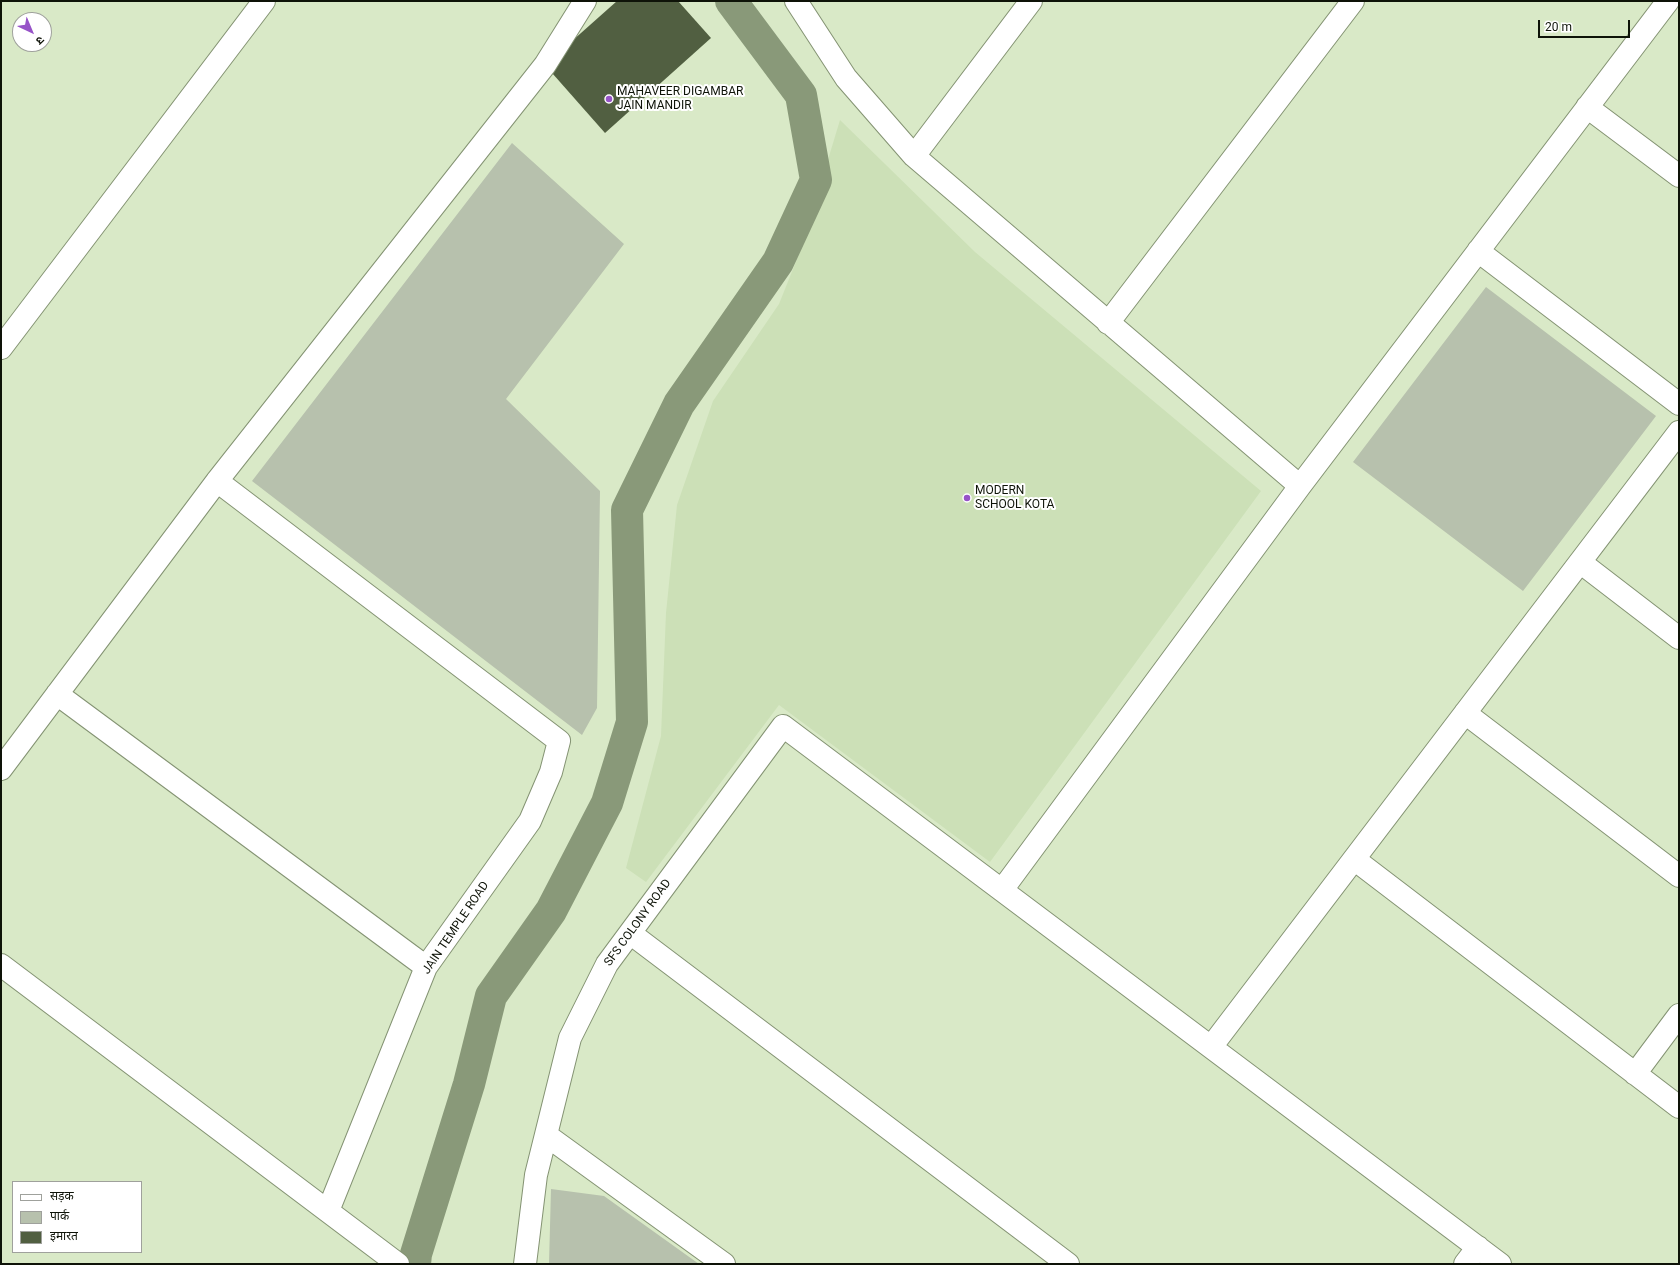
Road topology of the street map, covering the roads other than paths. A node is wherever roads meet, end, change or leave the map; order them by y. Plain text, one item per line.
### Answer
1 (264, 1) edge
2 (585, 1) edge
3 (796, 1) edge
4 (1031, 1) edge
5 (1353, 1) edge
6 (1668, 1) edge
7 (1587, 107) junction
8 (914, 156) junction
9 (1679, 176) edge
10 (1478, 251) junction
11 (1108, 323) junction
12 (1, 348) edge
13 (1679, 404) edge
14 (1679, 432) edge
15 (216, 481) junction
16 (1300, 486) junction
17 (1580, 562) junction
18 (1679, 638) edge
19 (58, 694) junction
20 (1465, 713) junction
21 (1, 769) edge
22 (1354, 859) junction
23 (1679, 876) edge
24 (1002, 890) junction
25 (630, 933) junction
26 (1, 965) edge
27 (426, 967) junction
28 (1679, 1015) edge
29 (1211, 1047) junction
30 (1635, 1074) junction
31 (1679, 1107) edge
32 (546, 1135) junction
33 (328, 1211) junction
34 (1471, 1256) edge
35 (398, 1264) edge
36 (525, 1264) edge
37 (724, 1264) edge
38 (1068, 1264) edge
39 (1500, 1264) edge

1 - 12 street
2 - 15 street
3 - 8 street
4 - 8 street
5 - 11 street
6 - 7 street
7 - 9 street
7 - 10 street
8 - 11 street
10 - 13 street
10 - 16 street
11 - 16 street
14 - 17 street
15 - 19 street
15 - 27 street, JAIN TEMPLE ROAD
16 - 24 street
17 - 18 street
17 - 20 street
19 - 21 street
19 - 27 street
20 - 22 street
20 - 23 street
22 - 29 street
22 - 30 street
24 - 25 street, SFS COLONY ROAD
24 - 29 street
25 - 32 street, SFS COLONY ROAD
25 - 38 street
26 - 33 street
27 - 33 street, JAIN TEMPLE ROAD
28 - 30 street
29 - 34 street
30 - 31 street
32 - 36 street, SFS COLONY ROAD
32 - 37 street
33 - 35 street
34 - 39 street

